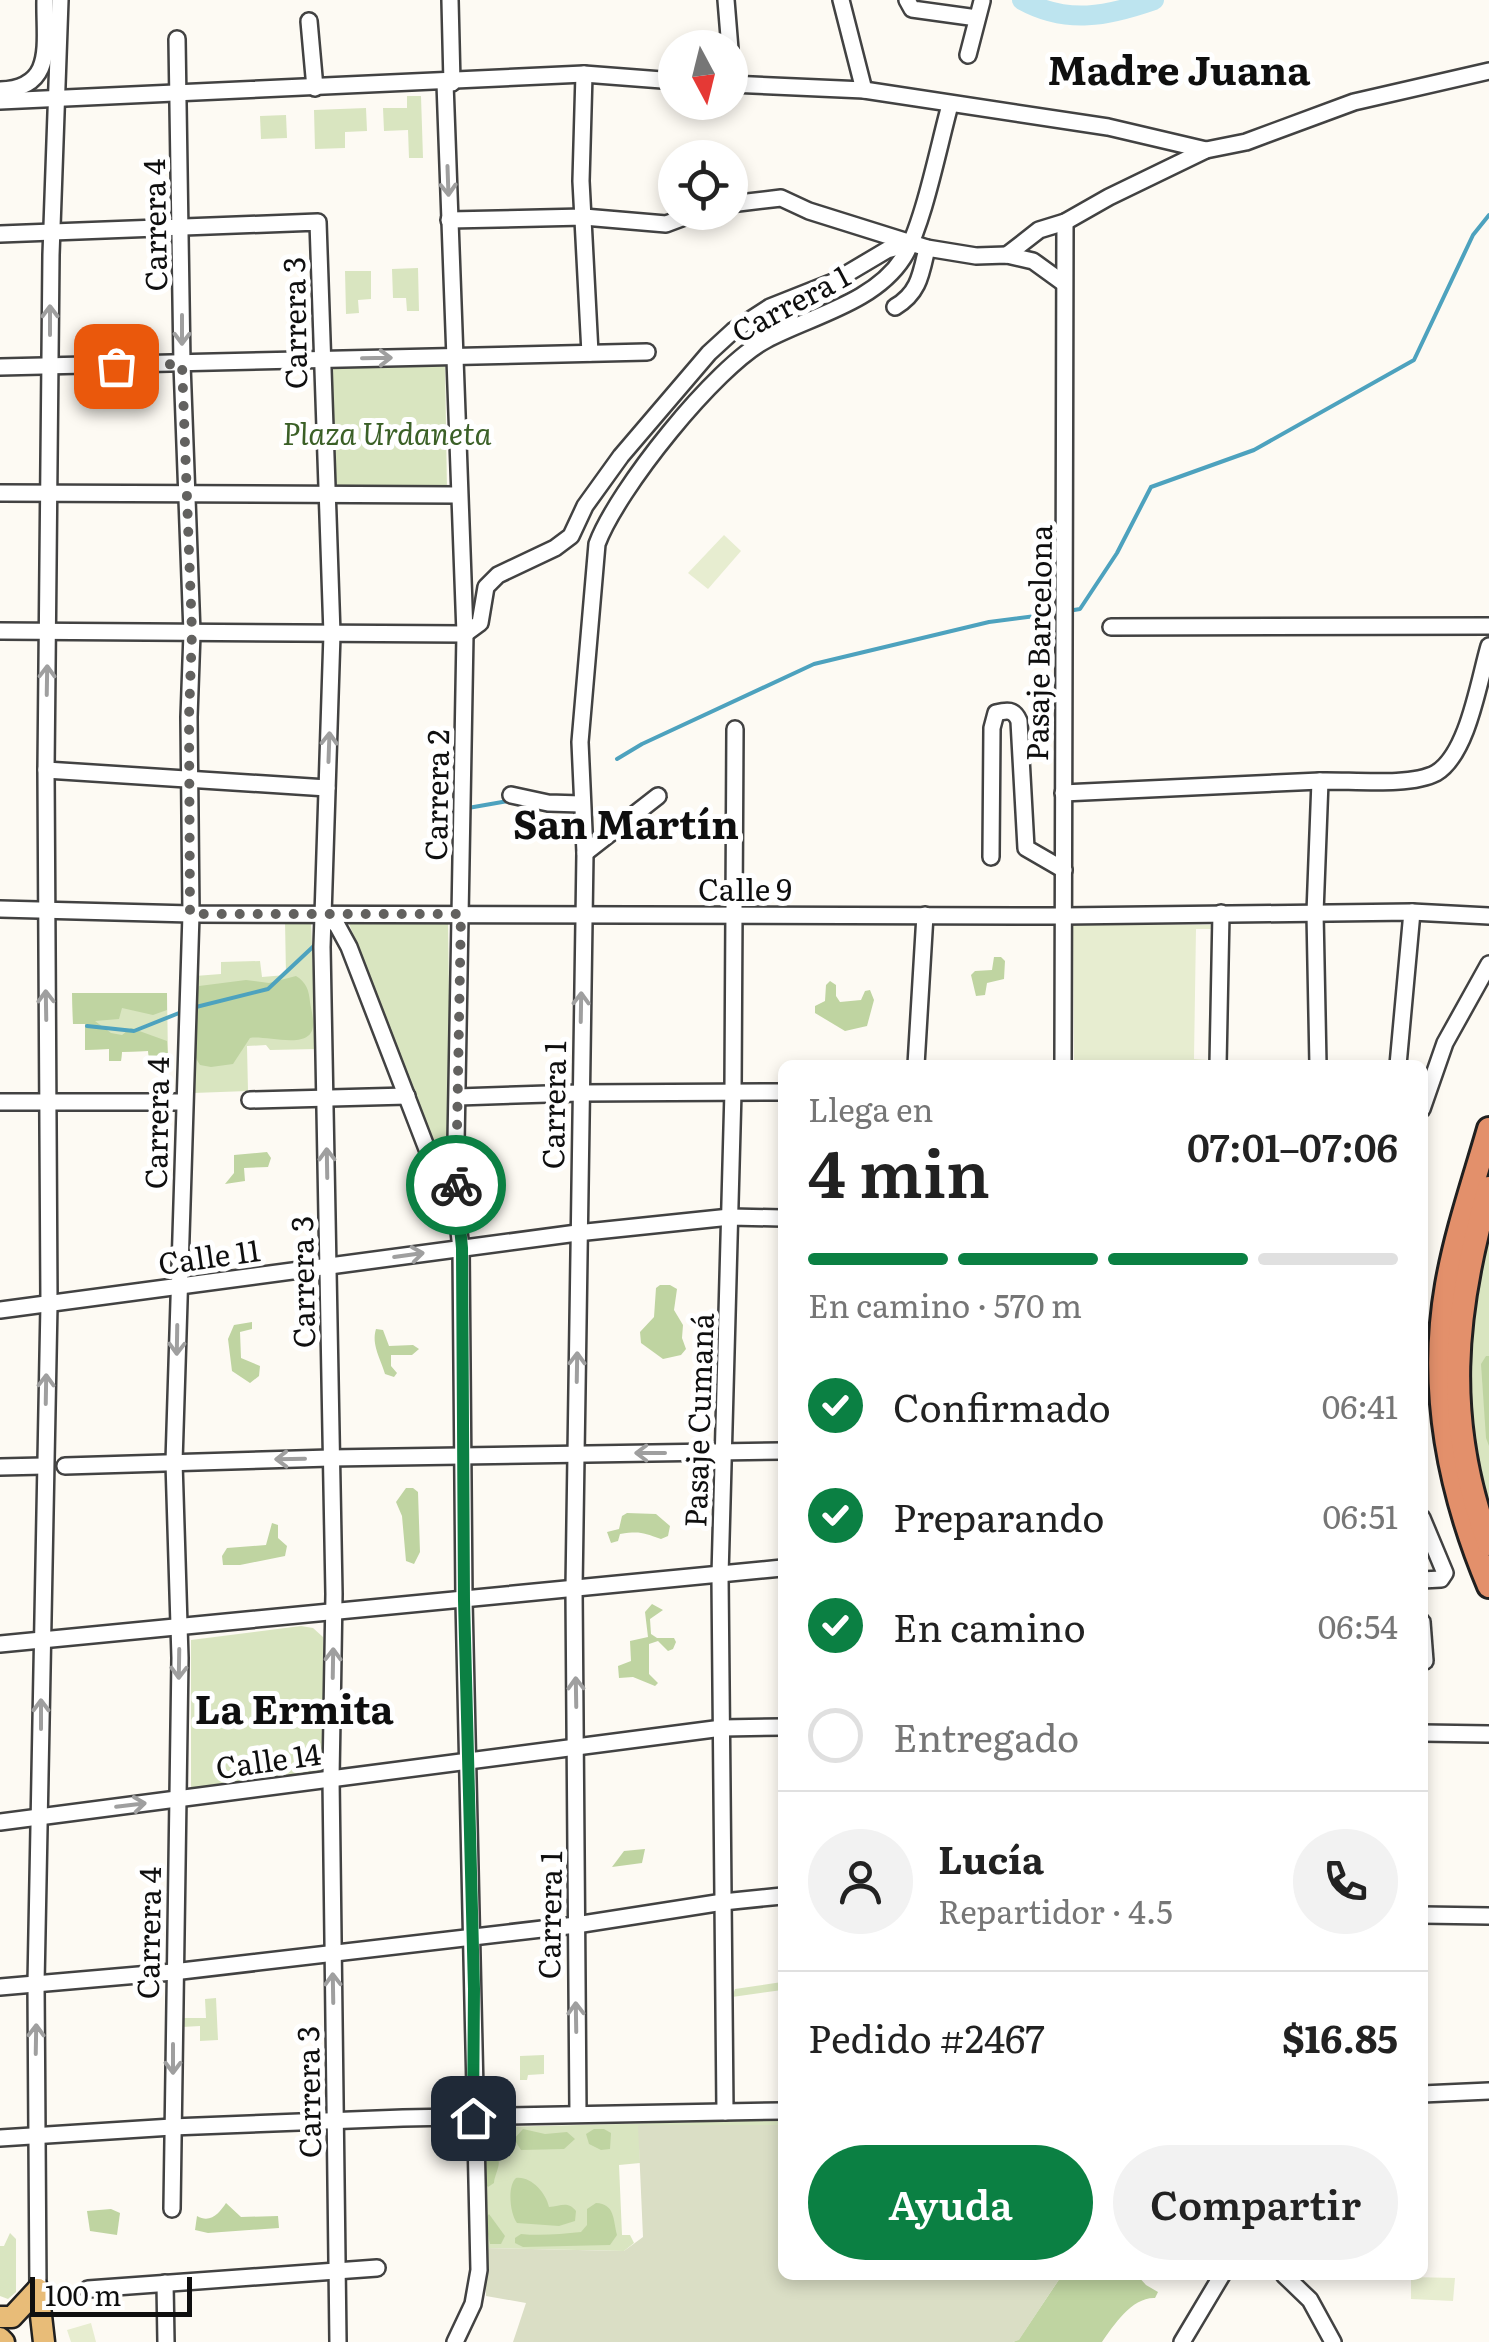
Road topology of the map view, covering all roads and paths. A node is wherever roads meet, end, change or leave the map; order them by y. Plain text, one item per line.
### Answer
1 (450, 0) edge
2 (726, 0) edge
3 (841, 0) edge
4 (908, 0) edge
5 (982, 0) edge
6 (52, 4) edge
7 (977, 18) junction
8 (310, 22) dead end
9 (728, 30) edge
10 (177, 38) dead end
11 (968, 55) dead end
12 (1489, 70) edge
13 (584, 74) junction
14 (658, 80) edge
15 (448, 83) junction
16 (748, 85) edge
17 (315, 88) junction
18 (0, 90) edge
19 (864, 90) junction
20 (179, 92) junction
21 (56, 98) junction
22 (0, 101) edge
23 (950, 104) junction
24 (1206, 150) junction
25 (748, 202) edge
26 (584, 217) junction
27 (449, 220) junction
28 (1065, 222) junction
29 (658, 223) edge
30 (181, 226) junction
31 (53, 233) junction
32 (0, 234) edge
33 (909, 244) junction
34 (927, 248) junction
35 (1007, 255) junction
36 (1062, 282) junction
37 (895, 307) dead end
38 (647, 352) dead end
39 (590, 353) junction
40 (454, 356) junction
41 (321, 360) junction
42 (182, 364) junction
43 (0, 367) edge
44 (50, 367) junction
45 (0, 494) edge
46 (49, 494) junction
47 (187, 494) junction
48 (325, 495) junction
49 (458, 495) junction
50 (1110, 626) dead end
51 (1489, 626) edge
52 (0, 631) edge
53 (47, 632) junction
54 (192, 632) junction
55 (332, 634) junction
56 (465, 634) junction
57 (1489, 646) edge
58 (734, 728) dead end
59 (46, 770) junction
60 (189, 779) junction
61 (1320, 781) junction
62 (327, 788) junction
63 (1063, 793) junction
64 (511, 795) dead end
65 (658, 796) dead end
66 (581, 804) junction
67 (585, 854) junction
68 (992, 857) dead end
69 (1064, 870) junction
70 (0, 910) edge
71 (44, 910) junction
72 (1412, 912) junction
73 (1221, 913) junction
74 (1315, 913) junction
75 (190, 914) junction
76 (324, 914) junction
77 (461, 914) junction
78 (584, 915) junction
79 (733, 915) junction
80 (925, 915) junction
81 (1064, 916) junction
82 (1489, 916) edge
83 (1489, 964) edge
84 (916, 1060) edge
85 (1062, 1060) edge
86 (1218, 1060) edge
87 (1318, 1060) edge
88 (1398, 1060) edge
89 (1428, 1081) edge
90 (734, 1091) junction
91 (580, 1092) junction
92 (778, 1092) edge
93 (407, 1096) junction
94 (326, 1098) junction
95 (458, 1098) junction
96 (250, 1100) dead end
97 (0, 1102) edge
98 (48, 1102) junction
99 (184, 1102) junction
100 (1489, 1130) edge
101 (458, 1155) junction
102 (432, 1162) junction
103 (1489, 1188) edge
104 (455, 1198) junction
105 (730, 1217) junction
106 (778, 1218) edge
107 (577, 1233) junction
108 (462, 1248) junction
109 (330, 1266) junction
110 (178, 1288) junction
111 (50, 1304) junction
112 (0, 1310) edge
113 (726, 1452) junction
114 (778, 1452) edge
115 (575, 1454) junction
116 (462, 1455) junction
117 (330, 1458) junction
118 (174, 1462) junction
119 (44, 1466) junction
120 (65, 1466) dead end
121 (0, 1467) edge
122 (1428, 1534) edge
123 (1489, 1544) edge
124 (778, 1569) edge
125 (720, 1576) junction
126 (1428, 1579) edge
127 (1489, 1586) edge
128 (574, 1589) junction
129 (464, 1600) junction
130 (334, 1612) junction
131 (179, 1629) junction
132 (40, 1642) junction
133 (0, 1644) edge
134 (778, 1727) edge
135 (722, 1728) junction
136 (1428, 1732) edge
137 (1489, 1734) edge
138 (577, 1748) junction
139 (468, 1759) junction
140 (331, 1778) junction
141 (176, 1799) junction
142 (41, 1816) junction
143 (0, 1822) edge
144 (778, 1896) edge
145 (722, 1902) junction
146 (1428, 1915) edge
147 (1489, 1916) edge
148 (576, 1925) junction
149 (470, 1936) junction
150 (333, 1951) junction
151 (173, 1972) junction
152 (36, 1984) junction
153 (0, 1987) edge
154 (1489, 2092) edge
155 (1428, 2094) edge
156 (778, 2110) edge
157 (725, 2112) junction
158 (578, 2114) junction
159 (473, 2118) junction
160 (335, 2120) junction
161 (172, 2126) junction
162 (35, 2136) junction
163 (0, 2138) edge
164 (172, 2209) dead end
165 (377, 2268) dead end
166 (336, 2270) junction
167 (1219, 2280) edge
168 (1289, 2280) edge
169 (165, 2284) junction
170 (38, 2289) junction
171 (88, 2289) dead end
172 (4, 2314) edge
173 (35, 2342) edge
174 (44, 2342) edge
175 (166, 2342) edge
176 (338, 2342) edge
177 (455, 2342) edge
178 (1182, 2342) edge
179 (1333, 2342) edge

1 - 15 street, Carrera 2
2 - 9 street
3 - 19 street
4 - 7 street
5 - 7 street
6 - 18 street
6 - 21 street
7 - 11 street
8 - 17 street
10 - 20 street, Carrera 4
12 - 24 street
13 - 14 street
13 - 15 street
13 - 26 street
15 - 17 street
15 -> 27 street, Carrera 2
16 - 19 street
17 - 20 street
19 - 23 street
20 - 21 street
20 - 30 street, Carrera 4
21 - 22 street
21 - 31 street
23 - 24 street
23 - 33 street
24 - 28 street
25 - 33 street
26 - 27 street
26 - 29 street
26 - 39 street
27 - 40 street, Carrera 2
28 - 35 street
28 - 36 street, Pasaje Barcelona
30 - 31 street
30 - 41 street, Carrera 3
30 -> 42 street, Carrera 4
31 - 32 street
44 -> 31 street
33 - 34 street
33 - 56 street
33 - 66 street, Carrera 1
34 - 35 street
34 - 37 street
35 - 36 street
36 - 63 street, Pasaje Barcelona
38 - 39 street
39 - 40 street
41 -> 40 street
40 - 49 street, Carrera 2
41 - 42 street
41 - 48 street, Carrera 3
42 - 44 street
42 - 47 street, Carrera 4
43 - 44 street
44 - 46 street
45 - 46 street
46 - 47 street
46 - 53 street
47 - 48 street
47 - 54 street, Carrera 4
48 - 49 street
48 - 55 street, Carrera 3
49 - 56 street, Carrera 2
50 - 51 street
52 - 53 street
53 - 54 street
59 -> 53 street
54 - 55 street
54 - 60 street, Carrera 4
55 - 56 street
62 -> 55 street, Carrera 3
56 - 77 street, Carrera 2
57 - 61 street
58 - 79 street, Pasaje Cumaná
59 - 60 street
59 - 71 street
60 - 62 street
60 - 75 street, Carrera 4
61 - 63 street
61 - 74 street
62 - 76 street, Carrera 3
63 - 69 street, Pasaje Barcelona
64 - 66 street
65 - 67 street
66 - 67 street, Carrera 1
67 - 78 street, Carrera 1
68 - 69 street
69 - 81 street, Pasaje Barcelona
70 - 71 street, Calle 9
71 - 75 street, Calle 9
98 -> 71 street
72 - 74 street, Calle 9
72 - 82 street, Calle 9
72 - 88 street
73 - 74 street, Calle 9
73 - 81 street, Calle 9
73 - 86 street
74 - 87 street
75 - 76 street, Calle 9
75 - 99 street, Carrera 4
76 - 77 street, Calle 9
76 - 93 street
76 - 94 street, Carrera 3
77 - 78 street, Calle 9
77 - 95 street, Carrera 2
78 - 79 street, Calle 9
91 -> 78 street, Carrera 1
79 - 80 street, Calle 9
79 - 90 street, Pasaje Cumaná
80 - 81 street, Calle 9
80 - 84 street
81 - 85 street, Pasaje Barcelona
83 - 89 street
90 - 91 street
90 - 92 street
90 - 105 street, Pasaje Cumaná
91 - 95 street
91 - 107 street, Carrera 1
93 - 94 street
93 - 102 street
94 - 96 street
109 -> 94 street, Carrera 3
95 - 101 street, Carrera 2
97 - 98 street
98 - 99 street
98 - 111 street
99 - 110 street, Carrera 4
100 - 127 highway
101 - 102 street
101 - 104 street, Carrera 2
102 - 104 street
103 - 123 highway
104 - 108 street, Carrera 2
105 - 106 street, Calle 11
105 - 107 street, Calle 11
105 - 113 street, Pasaje Cumaná
107 - 108 street, Calle 11
115 -> 107 street, Carrera 1
109 -> 108 street, Calle 11
108 - 116 street, Carrera 2
109 - 110 street, Calle 11
109 - 117 street, Carrera 3
110 - 111 street, Calle 11
110 -> 118 street, Carrera 4
111 - 112 street, Calle 11
119 -> 111 street
113 - 114 street
113 -> 115 street
113 - 125 street, Pasaje Cumaná
115 - 116 street
115 - 128 street, Carrera 1
116 - 117 street
116 - 129 street, Carrera 2
117 -> 118 street
117 - 130 street, Carrera 3
118 - 120 street
118 - 131 street, Carrera 4
119 - 121 street
119 - 132 street
122 - 126 street
124 - 125 street
125 - 128 street
125 - 135 street, Pasaje Cumaná
128 - 129 street
138 -> 128 street, Carrera 1
129 - 130 street
129 - 139 street, Carrera 2
130 - 131 street
140 -> 130 street, Carrera 3
131 - 132 street
131 -> 141 street, Carrera 4
132 - 133 street
142 -> 132 street
134 - 135 street, Calle 14
135 - 138 street, Calle 14
135 - 145 street, Pasaje Cumaná
136 - 137 street
138 - 139 street, Calle 14
138 - 148 street, Carrera 1
139 - 140 street, Calle 14
139 - 149 street, Carrera 2
140 - 141 street, Calle 14
140 - 150 street, Carrera 3
142 -> 141 street, Calle 14
141 - 151 street, Carrera 4
142 - 143 street, Calle 14
142 - 152 street
144 - 145 street
145 - 148 street
145 - 157 street, Pasaje Cumaná
146 - 147 street
148 - 149 street
158 -> 148 street, Carrera 1
149 - 150 street
149 - 159 street, Carrera 2
150 - 151 street
160 -> 150 street, Carrera 3
151 - 152 street
151 -> 161 street, Carrera 4
152 - 153 street
162 -> 152 street
154 - 155 street
156 - 157 street
157 - 158 street
158 - 159 street
159 - 160 street
159 - 177 street, Carrera 2
160 - 161 street
160 - 166 street, Carrera 3
161 - 162 street
161 - 164 street, Carrera 4
162 - 163 street
162 - 170 street
165 - 166 street
166 - 169 street
166 - 176 street, Carrera 3
167 - 178 street
168 - 179 street
169 - 171 street
169 - 175 street
170 - 172 main road
170 - 174 main road
172 - 173 main road

